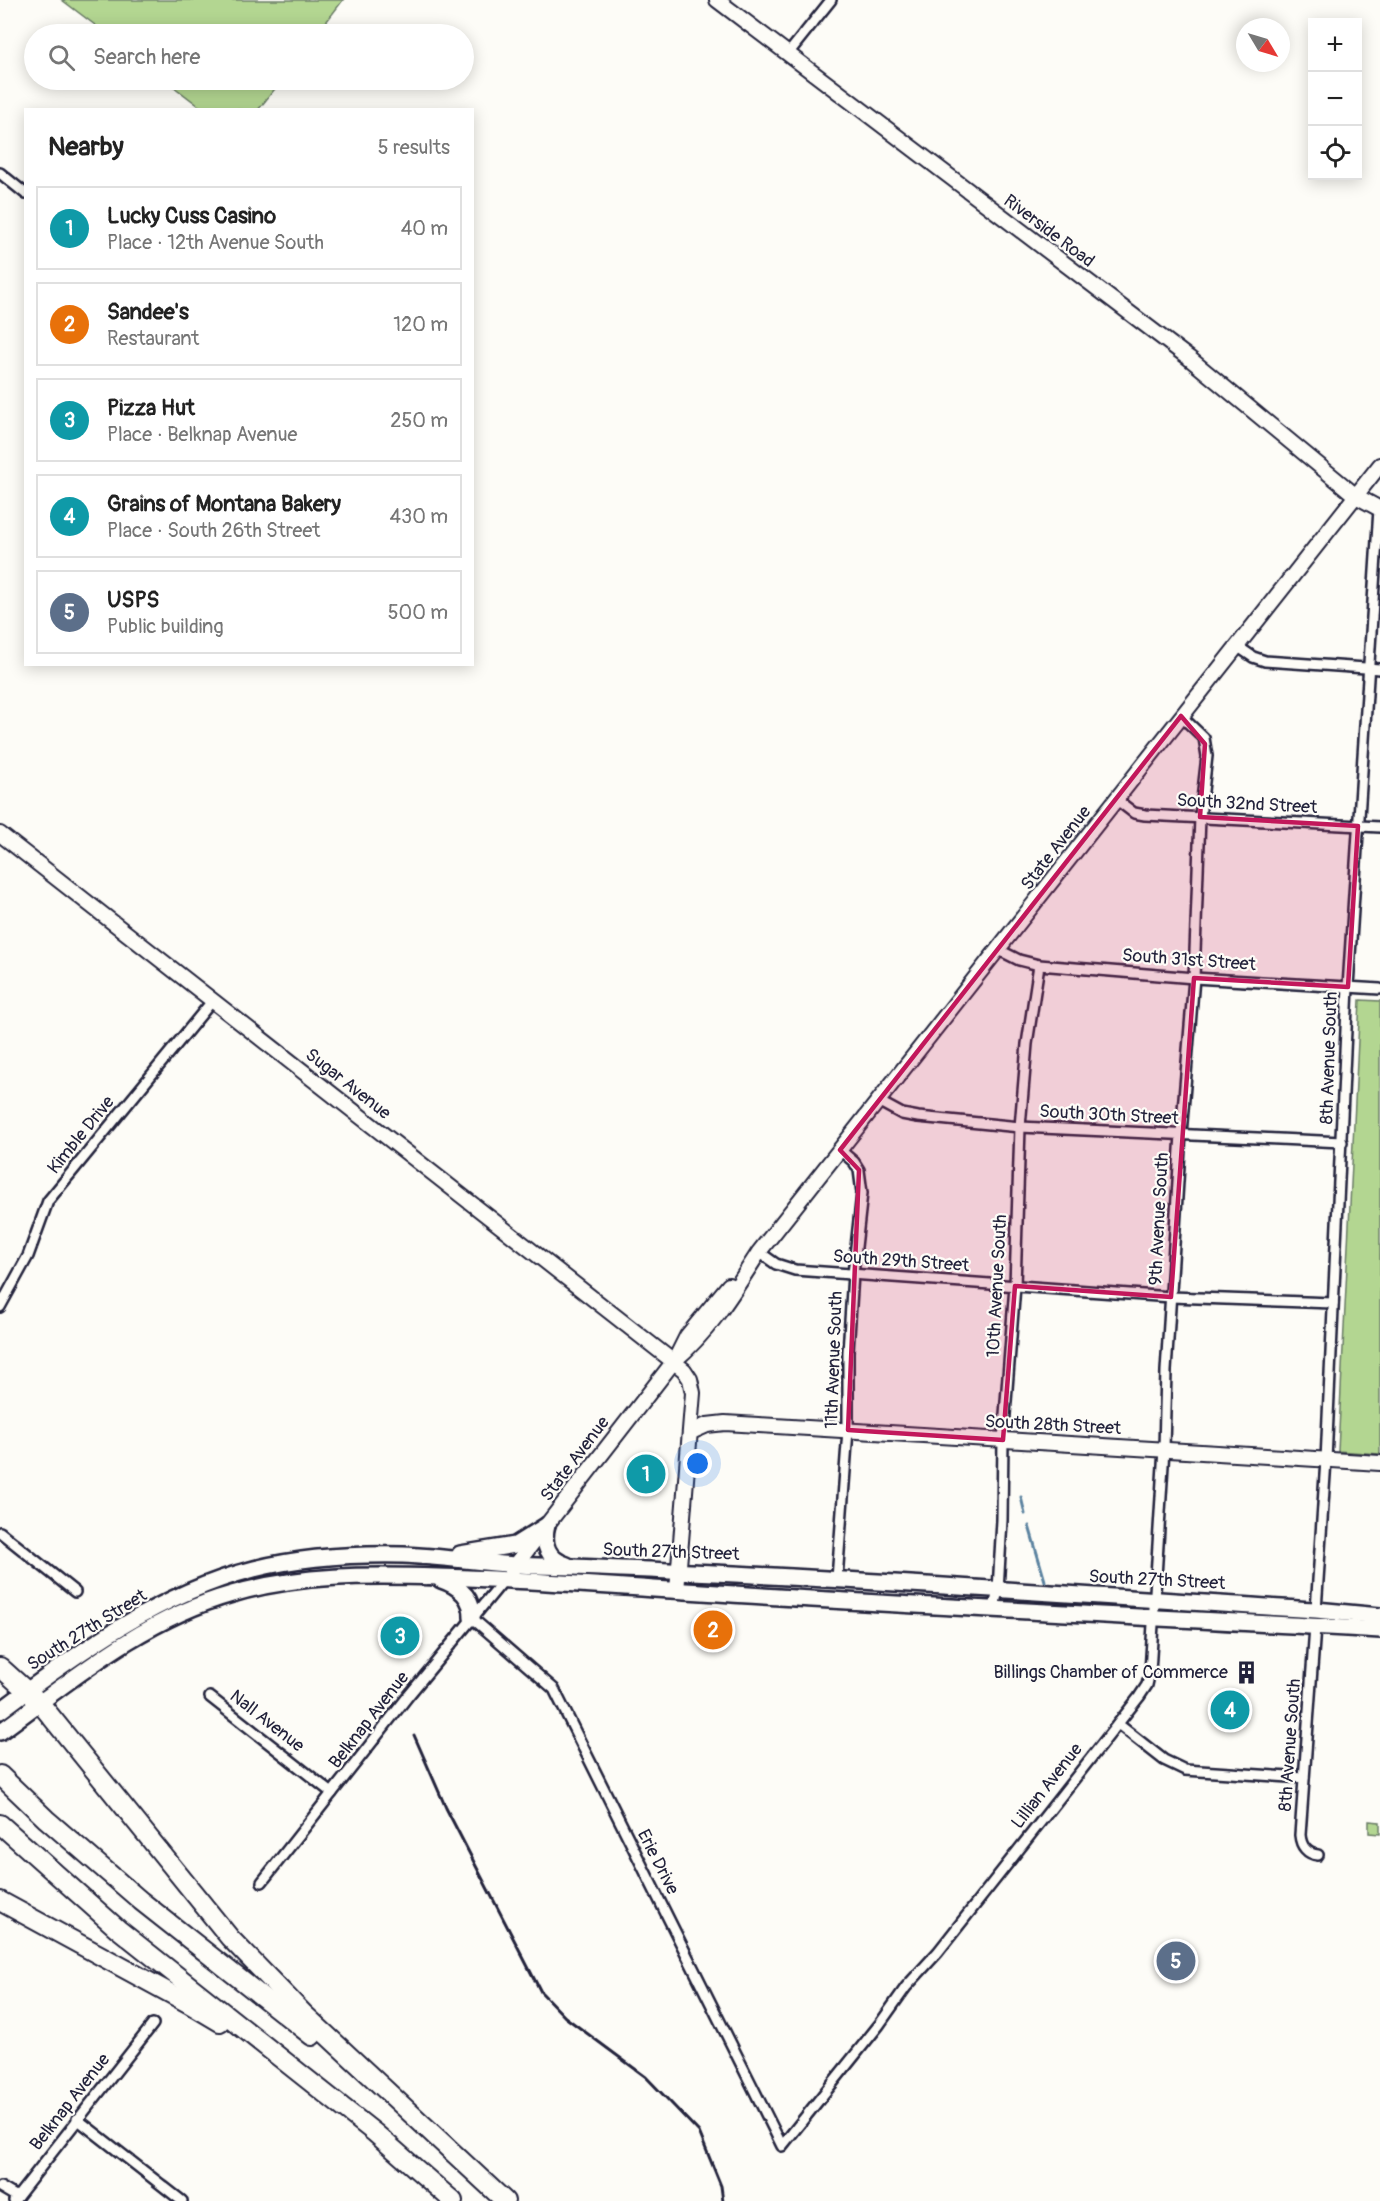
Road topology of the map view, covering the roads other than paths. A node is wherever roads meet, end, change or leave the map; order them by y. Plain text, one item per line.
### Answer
1 (717, 0) edge
2 (831, 0) edge
3 (787, 55) junction
4 (0, 173) edge
5 (24, 192) edge
6 (1380, 465) edge
7 (1356, 496) junction
8 (1380, 509) edge
9 (1237, 646) junction
10 (1368, 669) junction
11 (1380, 669) edge
12 (1181, 716) junction
13 (1117, 800) junction
14 (1200, 818) junction
15 (1358, 826) junction
16 (1380, 827) edge
17 (0, 834) edge
18 (999, 950) junction
19 (1039, 965) junction
20 (1194, 978) junction
21 (1348, 987) junction
22 (1380, 989) edge
23 (213, 1000) junction
24 (878, 1101) junction
25 (1020, 1127) junction
26 (1181, 1134) junction
27 (1342, 1142) junction
28 (840, 1150) junction
29 (759, 1252) junction
30 (853, 1274) junction
31 (1015, 1286) junction
32 (1171, 1297) junction
33 (1334, 1303) junction
34 (0, 1307) edge
35 (674, 1361) junction
36 (693, 1405) junction
37 (725, 1423) junction
38 (848, 1430) junction
39 (691, 1432) junction
40 (1003, 1440) junction
41 (1164, 1449) junction
42 (1326, 1460) junction
43 (1380, 1463) edge
44 (547, 1525) junction
45 (0, 1532) edge
46 (424, 1557) junction
47 (515, 1566) junction
48 (574, 1567) junction
49 (679, 1570) junction
50 (430, 1577) junction
51 (837, 1579) junction
52 (504, 1580) junction
53 (998, 1590) junction
54 (677, 1591) junction
55 (75, 1592) dead end
56 (1154, 1600) junction
57 (994, 1608) junction
58 (1316, 1610) junction
59 (1380, 1616) edge
60 (1153, 1617) junction
61 (472, 1618) junction
62 (1315, 1627) junction
63 (1380, 1630) edge
64 (0, 1666) edge
65 (34, 1696) junction
66 (210, 1697) dead end
67 (0, 1712) edge
68 (1118, 1724) junction
69 (0, 1732) edge
70 (0, 1774) edge
71 (1304, 1778) junction
72 (332, 1793) junction
73 (0, 1824) edge
74 (1318, 1855) dead end
75 (262, 1882) dead end
76 (0, 1901) edge
77 (153, 2024) dead end
78 (77, 2119) junction
79 (375, 2133) junction
80 (434, 2136) junction
81 (782, 2146) joint
82 (0, 2187) edge
83 (15, 2199) edge
84 (182, 2201) edge
85 (453, 2201) edge
86 (505, 2201) edge

1 - 3 main road, Riverside Road
2 - 3 street
3 - 7 main road, Riverside Road
4 - 5 street
6 - 7 main road, State Avenue
7 - 8 main road, Riverside Road
7 - 9 main road, State Avenue
8 - 10 street, 8th Avenue South
9 - 10 street
9 - 12 main road, State Avenue
10 - 11 street
10 - 15 street, 8th Avenue South
12 - 13 main road, State Avenue
12 - 14 street, 9th Avenue South
13 - 14 street, South 32nd Street
13 - 18 main road, State Avenue
14 - 15 street, South 32nd Street
14 - 20 street, 9th Avenue South
15 - 16 street, South 32nd Street
15 - 21 street, 8th Avenue South
17 - 23 main road, Sugar Avenue
18 - 19 street, South 31st Street
18 - 24 main road, State Avenue
19 - 20 street, South 31st Street
19 - 25 street, 10th Avenue South
20 - 21 street, South 31st Street
20 - 26 street, 9th Avenue South
21 - 22 street, South 31st Street
21 - 27 street, 8th Avenue South
23 - 34 street, Kimble Drive
23 - 35 main road, Sugar Avenue
24 - 25 street, South 30th Street
24 - 28 main road, State Avenue
25 - 26 street, South 30th Street
25 - 31 street, 10th Avenue South
26 - 27 street, South 30th Street
26 - 32 street, 9th Avenue South
27 - 33 street, 8th Avenue South
28 - 29 main road, State Avenue
28 - 30 street, 11th Avenue South
29 - 30 street, South 29th Street
29 - 35 main road, State Avenue
30 - 31 street, South 29th Street
30 - 38 street, 11th Avenue South
31 - 32 street, South 29th Street
31 - 40 street, 10th Avenue South
32 - 33 street, South 29th Street
32 - 41 street, 9th Avenue South
33 - 42 street, 8th Avenue South
35 - 36 main road, Sugar Avenue
35 - 44 main road, State Avenue
36 - 37 main road, South 28th Street
36 - 39 main road, Sugar Avenue
37 - 38 main road, South 28th Street
37 - 39 main road, South 28th Street
38 - 40 main road, South 28th Street
38 - 51 street, 11th Avenue South
39 - 49 main road, Sugar Avenue
40 - 41 main road, South 28th Street
40 - 53 street, 10th Avenue South
41 - 42 main road, South 28th Street
41 - 56 street, 9th Avenue South
42 - 43 main road, South 28th Street
42 - 58 street, 8th Avenue South
44 - 46 main road
44 - 47 main road, State Avenue
44 - 48 main road
45 - 55 street
46 - 47 main road, South 27th Street
46 - 65 main road, South 27th Street
47 - 48 main road, South 27th Street
47 - 52 main road, State Avenue
48 - 49 main road, South 27th Street
49 - 51 main road, South 27th Street
49 - 54 main road, Sugar Avenue
50 - 52 main road, South 27th Street
50 - 61 main road
50 - 65 main road, South 27th Street
51 - 53 main road, South 27th Street
52 - 54 main road, South 27th Street
52 - 61 street, Belknap Avenue
53 - 56 main road, South 27th Street
53 - 57 street, 10th Avenue South
54 - 57 main road, South 27th Street
56 - 58 main road, South 27th Street
56 - 60 street, 9th Avenue South
57 - 60 main road, South 27th Street
58 - 59 main road, South 27th Street
60 - 62 main road, South 27th Street
60 - 68 street, 9th Avenue South
61 - 72 street, Belknap Avenue
61 - 81 street, Erie Drive
62 - 63 main road, South 27th Street
62 - 71 street, 8th Avenue South
64 - 65 highway
65 - 67 main road, South 27th Street
65 - 69 main road
65 - 80 highway
66 - 72 street, Nall Avenue
68 - 71 street
68 - 81 street, Lillian Avenue
70 - 80 highway
71 - 74 street, 8th Avenue South
72 - 75 street, Belknap Avenue
73 - 79 highway
76 - 79 highway
77 - 78 street, Belknap Avenue
78 - 83 street, Belknap Avenue
78 - 84 street
79 - 85 highway
80 - 86 highway
82 - 83 street

